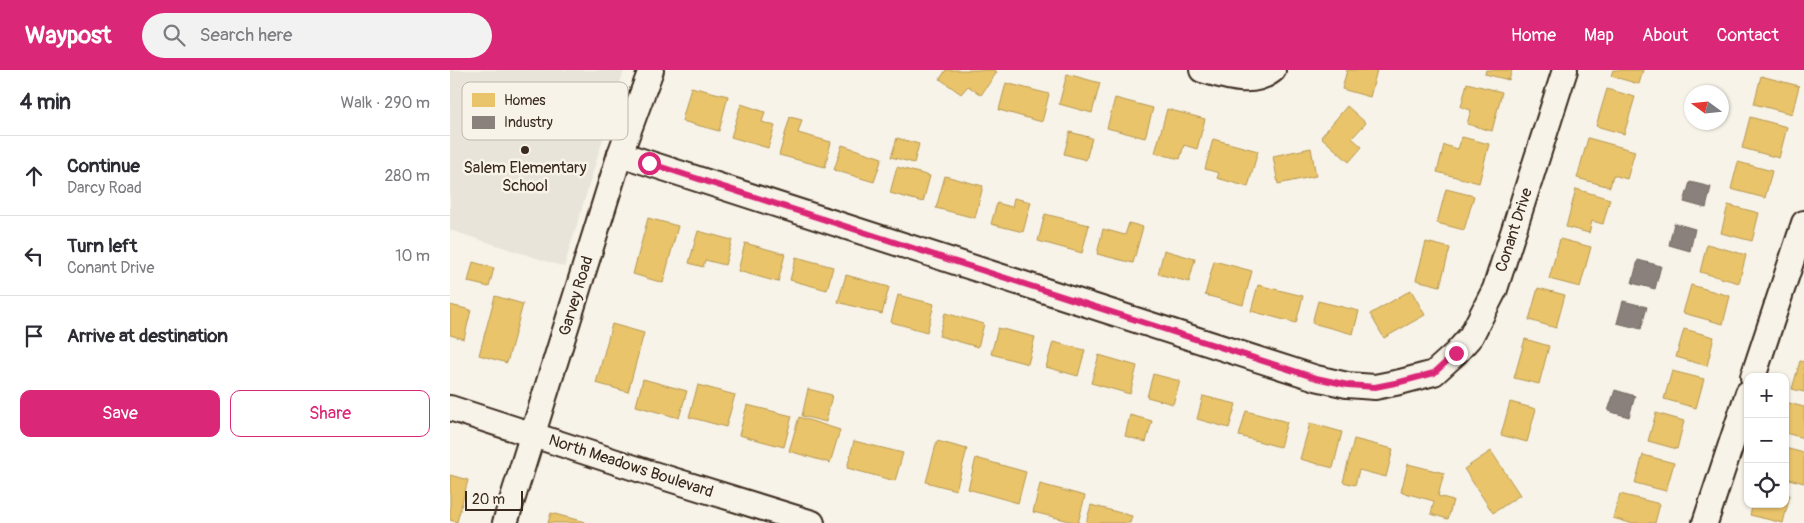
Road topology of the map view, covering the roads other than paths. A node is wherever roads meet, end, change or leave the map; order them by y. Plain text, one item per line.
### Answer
1 (651, 70) edge
2 (1202, 70) edge
3 (1565, 70) edge
4 (1272, 72) edge
5 (628, 132) edge
6 (625, 140) edge
7 (620, 154) junction
8 (1804, 223) edge
9 (1800, 247) edge
10 (1754, 373) edge
11 (1744, 405) edge
12 (450, 408) edge
13 (532, 434) junction
14 (505, 523) edge
15 (812, 523) edge
16 (1705, 523) edge

1 - 5 street, Garvey Road
2 - 4 street
3 - 7 street, Conant Drive
6 - 7 street, Garvey Road
7 - 13 street, Garvey Road
8 - 9 street
9 - 10 street
11 - 16 street
12 - 13 street, North Meadows Boulevard
13 - 14 street, Garvey Road
13 - 15 street, North Meadows Boulevard

